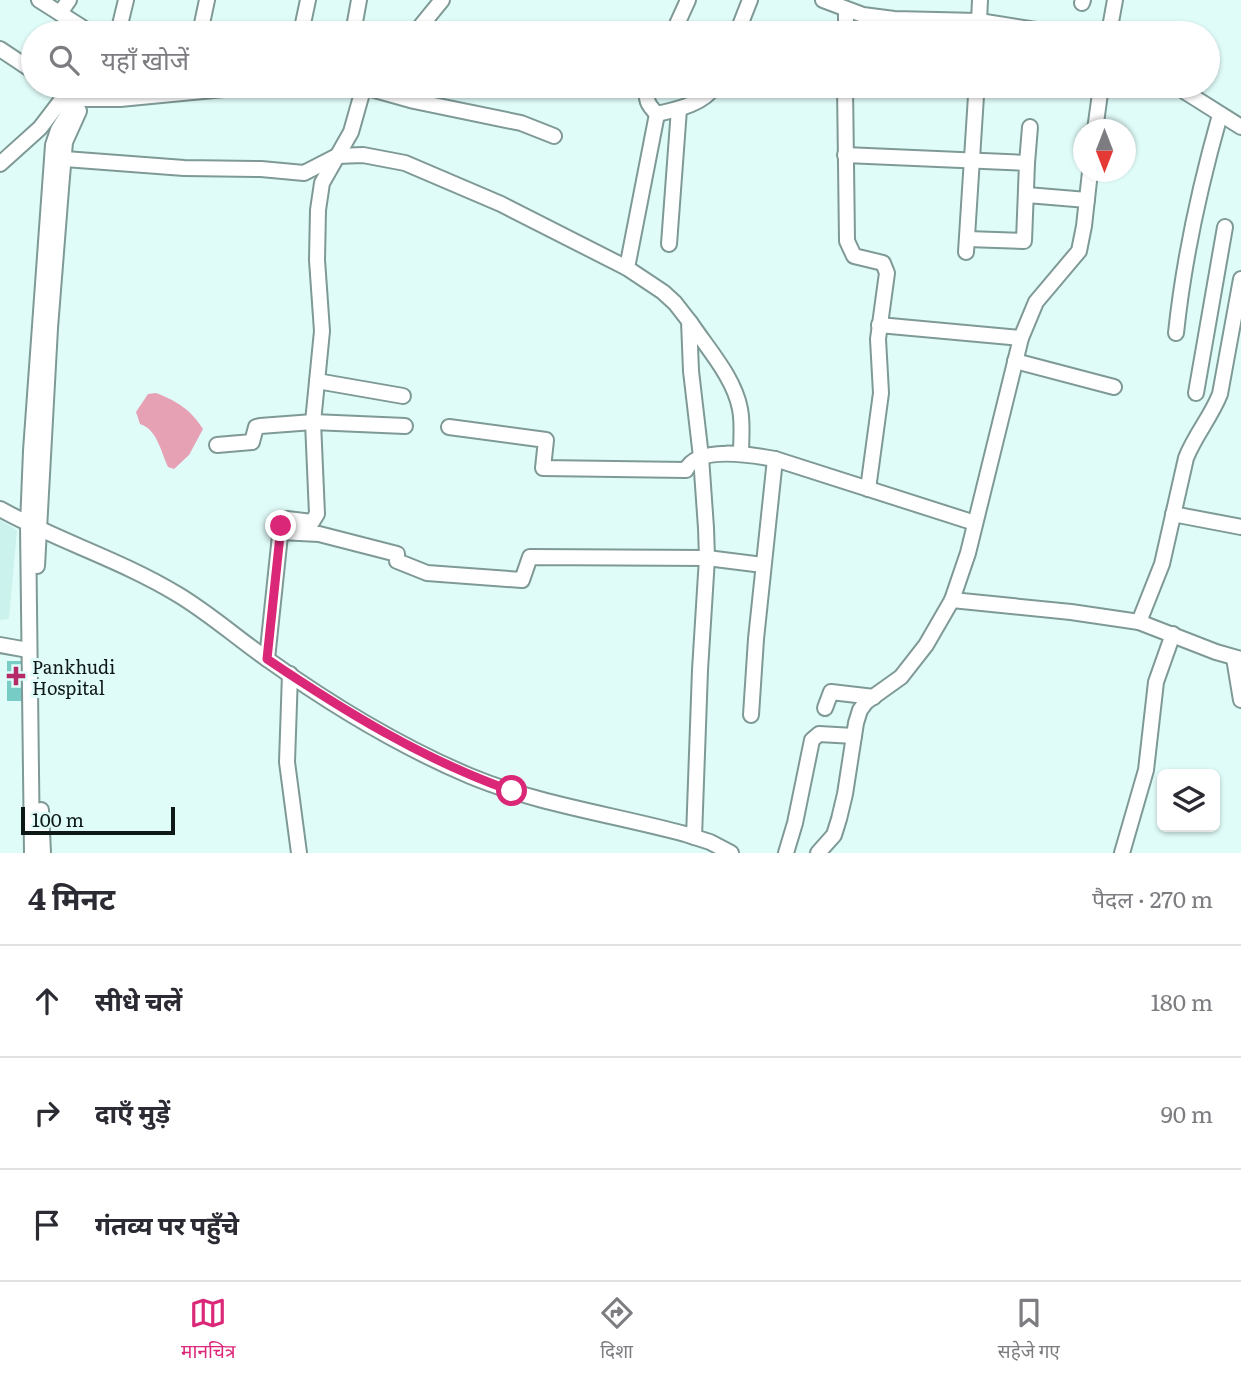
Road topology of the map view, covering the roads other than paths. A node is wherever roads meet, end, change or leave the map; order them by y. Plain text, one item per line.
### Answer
1 (39, 0) edge
2 (69, 0) edge
3 (118, 0) edge
4 (126, 0) edge
5 (207, 0) edge
6 (308, 0) edge
7 (359, 0) edge
8 (442, 0) edge
9 (688, 0) edge
10 (750, 0) edge
11 (823, 0) edge
12 (980, 0) edge
13 (1115, 0) edge
14 (846, 10) junction
15 (60, 13) junction
16 (73, 21) edge
17 (112, 21) edge
18 (121, 21) edge
19 (203, 21) edge
20 (304, 21) edge
21 (355, 21) edge
22 (425, 21) edge
23 (678, 21) edge
24 (742, 21) edge
25 (846, 21) edge
26 (979, 21) joint
27 (1111, 21) edge
28 (0, 49) edge
29 (21, 63) edge
30 (69, 98) edge
31 (72, 98) edge
32 (73, 98) edge
33 (361, 98) edge
34 (401, 98) edge
35 (647, 98) edge
36 (702, 98) edge
37 (845, 98) edge
38 (976, 98) edge
39 (1099, 98) edge
40 (1194, 98) edge
41 (680, 109) junction
42 (657, 114) junction
43 (1220, 115) junction
44 (1096, 119) edge
45 (1030, 127) dead end
46 (1241, 127) edge
47 (554, 136) dead end
48 (845, 155) junction
49 (337, 156) junction
50 (65, 159) junction
51 (972, 159) junction
52 (1027, 163) junction
53 (0, 164) edge
54 (1089, 182) edge
55 (1027, 195) junction
56 (1087, 200) junction
57 (1225, 227) dead end
58 (669, 244) dead end
59 (626, 268) junction
60 (1217, 274) junction
61 (1241, 278) edge
62 (689, 321) junction
63 (879, 325) junction
64 (1176, 333) dead end
65 (1021, 338) junction
66 (1015, 361) junction
67 (317, 381) junction
68 (1114, 387) dead end
69 (1196, 393) dead end
70 (403, 396) dead end
71 (313, 422) junction
72 (405, 426) dead end
73 (449, 427) dead end
74 (217, 445) dead end
75 (741, 454) junction
76 (701, 457) junction
77 (775, 459) junction
78 (868, 489) junction
79 (0, 509) edge
80 (1173, 514) junction
81 (975, 523) junction
82 (34, 527) junction
83 (1241, 527) edge
84 (281, 532) junction
85 (707, 558) junction
86 (763, 565) junction
87 (952, 600) junction
88 (1139, 622) junction
89 (1173, 634) junction
90 (0, 645) edge
91 (29, 650) junction
92 (1238, 658) edge
93 (267, 659) junction
94 (290, 674) junction
95 (874, 697) junction
96 (1241, 700) edge
97 (825, 708) dead end
98 (751, 715) dead end
99 (854, 736) junction
100 (694, 837) junction
101 (32, 853) edge
102 (43, 853) edge
103 (299, 853) edge
104 (731, 853) edge
105 (786, 853) edge
106 (818, 853) edge
107 (1122, 853) edge

1 - 15 street
2 - 15 street
3 - 17 street
4 - 18 street
5 - 19 street
6 - 20 street
7 - 21 street
8 - 22 street
9 - 23 street
10 - 24 street
11 - 14 street
12 - 26 street
13 - 27 street
14 - 25 street
14 - 26 street
15 - 16 street
28 - 29 street
30 - 53 street
31 - 82 street
32 - 50 street
33 - 49 street
34 - 47 street
35 - 42 street
36 - 41 street
37 - 48 street
38 - 51 street
39 - 44 street
40 - 43 street
41 - 42 street
41 - 58 street
42 - 59 street
43 - 46 street
43 - 64 street
45 - 52 street
48 - 51 street
48 - 63 street
49 - 50 street
49 - 59 street
49 - 67 street
50 - 82 street
51 - 52 street
51 - 55 street
52 - 55 street
54 - 56 street
55 - 56 street
56 - 65 street
57 - 60 street
59 - 62 street
60 - 61 street
60 - 69 street
61 - 80 street
62 - 75 street
62 - 76 street
63 - 65 street
63 - 78 street
65 - 66 street
66 - 68 street
66 - 81 street
67 - 70 street
67 - 71 street
71 - 72 street
71 - 74 street
71 - 84 street
73 - 76 street
75 - 76 street
75 - 77 street
76 - 85 street
77 - 78 street
77 - 86 street
78 - 81 street
79 - 82 street
80 - 83 street
80 - 88 street
81 - 87 street
82 - 91 street
82 - 93 street
82 - 102 street
84 - 85 street
84 - 93 street
85 - 86 street
85 - 100 street
86 - 98 street
87 - 88 street
87 - 95 street
88 - 89 street
89 - 92 street
89 - 107 street
90 - 91 street
91 - 101 street
92 - 96 street
93 - 94 street
94 - 100 street
94 - 103 street
95 - 97 street
95 - 99 street
99 - 105 street
99 - 106 street
100 - 104 street

